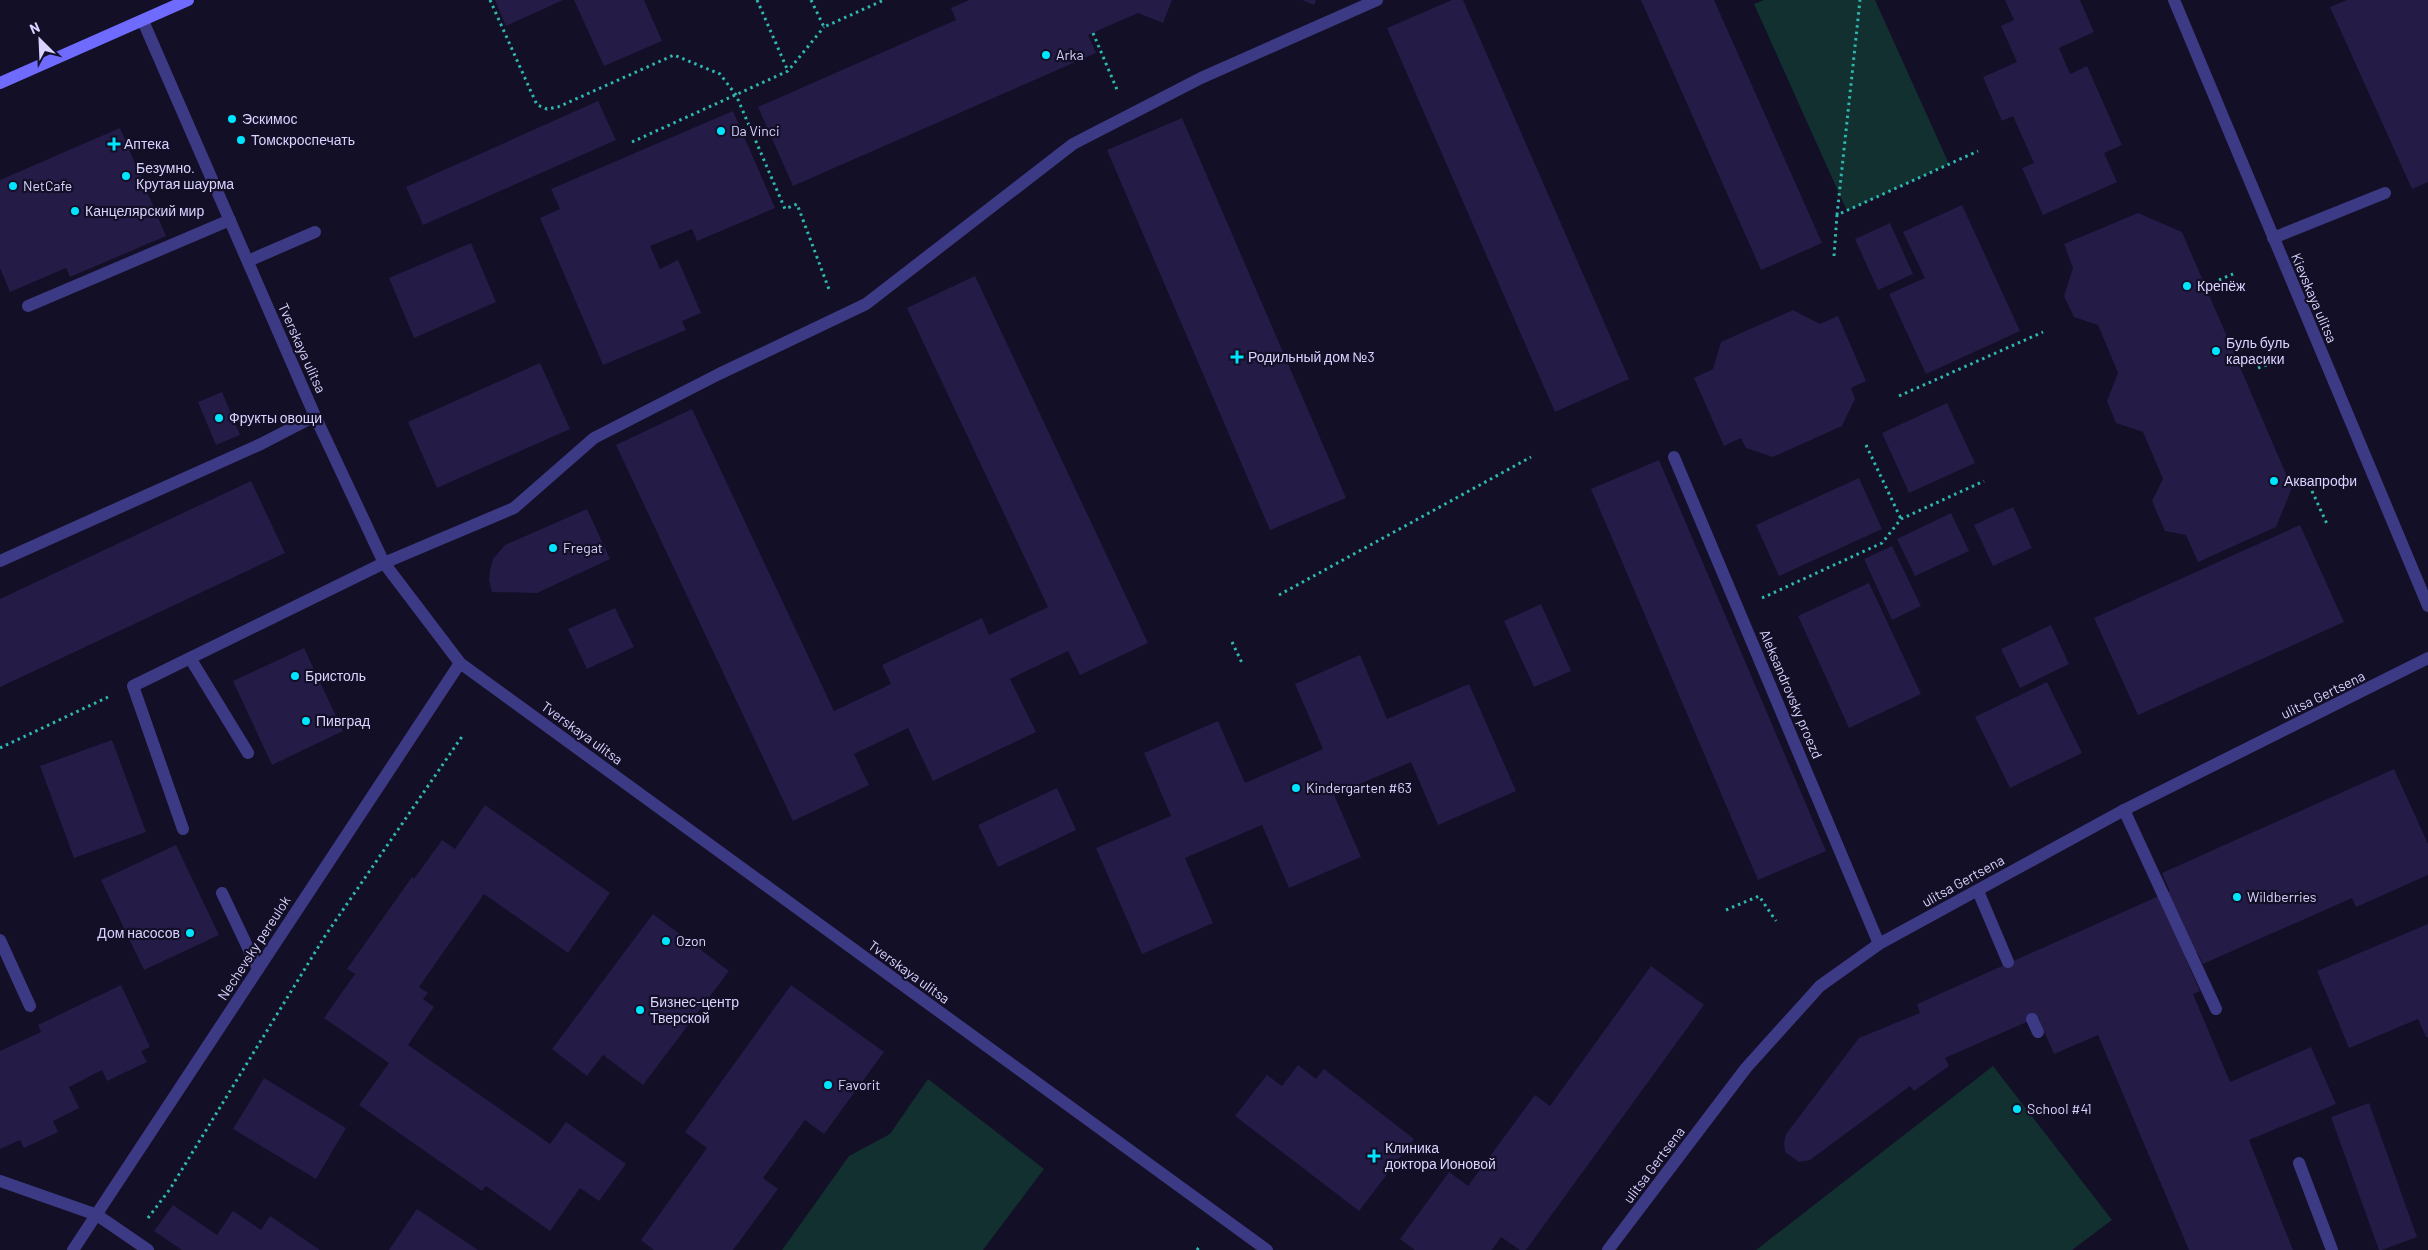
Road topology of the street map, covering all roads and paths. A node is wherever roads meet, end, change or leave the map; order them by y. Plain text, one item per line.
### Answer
1 (188, 0) edge
2 (490, 0) edge
3 (757, 0) edge
4 (811, 0) edge
5 (884, 0) edge
6 (1377, 0) edge
7 (1860, 0) edge
8 (2174, 0) edge
9 (143, 20) junction
10 (824, 27) junction
11 (1093, 33) dead end
12 (788, 72) junction
13 (0, 83) edge
14 (736, 95) junction
15 (1129, 115) junction
16 (632, 142) dead end
17 (1978, 151) dead end
18 (2385, 193) dead end
19 (1837, 215) junction
20 (230, 220) junction
21 (315, 232) dead end
22 (2273, 238) junction
23 (1834, 256) dead end
24 (248, 261) junction
25 (2233, 274) dead end
26 (2219, 280) dead end
27 (28, 306) dead end
28 (839, 317) junction
29 (2043, 332) dead end
30 (2272, 363) dead end
31 (2258, 368) dead end
32 (1899, 396) dead end
33 (316, 416) junction
34 (1866, 445) dead end
35 (1531, 457) dead end
36 (1674, 457) dead end
37 (1984, 481) dead end
38 (2312, 491) dead end
39 (1901, 519) junction
40 (2327, 524) dead end
41 (0, 561) edge
42 (384, 562) junction
43 (1279, 595) dead end
44 (2428, 606) edge
45 (1739, 609) junction
46 (1232, 642) dead end
47 (190, 658) junction
48 (2428, 658) edge
49 (460, 663) junction
50 (1243, 665) dead end
51 (84, 709) dead end
52 (463, 735) dead end
53 (0, 748) edge
54 (248, 753) dead end
55 (2124, 810) junction
56 (182, 829) dead end
57 (1978, 891) junction
58 (222, 893) dead end
59 (1726, 910) dead end
60 (1776, 922) dead end
61 (0, 940) edge
62 (1879, 944) junction
63 (2008, 962) dead end
64 (258, 969) junction
65 (30, 1006) dead end
66 (2216, 1009) dead end
67 (2032, 1020) dead end
68 (2038, 1032) dead end
69 (2299, 1163) dead end
70 (0, 1181) edge
71 (97, 1215) junction
72 (132, 1239) junction
73 (73, 1250) edge
74 (148, 1250) edge
75 (1267, 1250) edge
76 (1608, 1250) edge
77 (2332, 1250) edge

1 - 9 main road
2 - 14 path
3 - 12 path
4 - 10 path
5 - 10 path
6 - 15 street
7 - 19 path
8 - 22 street, Kievskaya ulitsa
9 - 13 main road
9 - 20 street, Tverskaya ulitsa
10 - 12 path
11 - 15 path
12 - 14 path
14 - 16 path
14 - 28 path
15 - 28 street
17 - 19 path
18 - 22 street
19 - 23 path
20 - 24 street, Tverskaya ulitsa
20 - 27 street
21 - 24 street
22 - 44 street, Kievskaya ulitsa
24 - 33 street, Tverskaya ulitsa
25 - 26 path
28 - 42 street
29 - 32 path
30 - 31 path
33 - 41 street
33 - 42 street, Tverskaya ulitsa
34 - 39 path
35 - 43 path
36 - 45 street, Aleksandrovsky proezd
37 - 39 path
38 - 40 path
39 - 45 path
42 - 47 street
42 - 49 street, Tverskaya ulitsa
45 - 62 street, Aleksandrovsky proezd
46 - 50 path
47 - 54 street
47 - 56 street
48 - 55 street, ulitsa Gertsena
49 - 64 street, Nechevsky pereulok
49 - 75 street, Tverskaya ulitsa
51 - 53 path
52 - 72 path
55 - 57 street, ulitsa Gertsena
55 - 66 street
57 - 62 street, ulitsa Gertsena
57 - 63 street
58 - 64 street
59 - 60 path
61 - 65 street
62 - 76 street, ulitsa Gertsena
64 - 71 street, Nechevsky pereulok
67 - 68 street
69 - 77 street
70 - 71 street
71 - 72 street
71 - 73 street, Nechevsky pereulok
72 - 74 street

